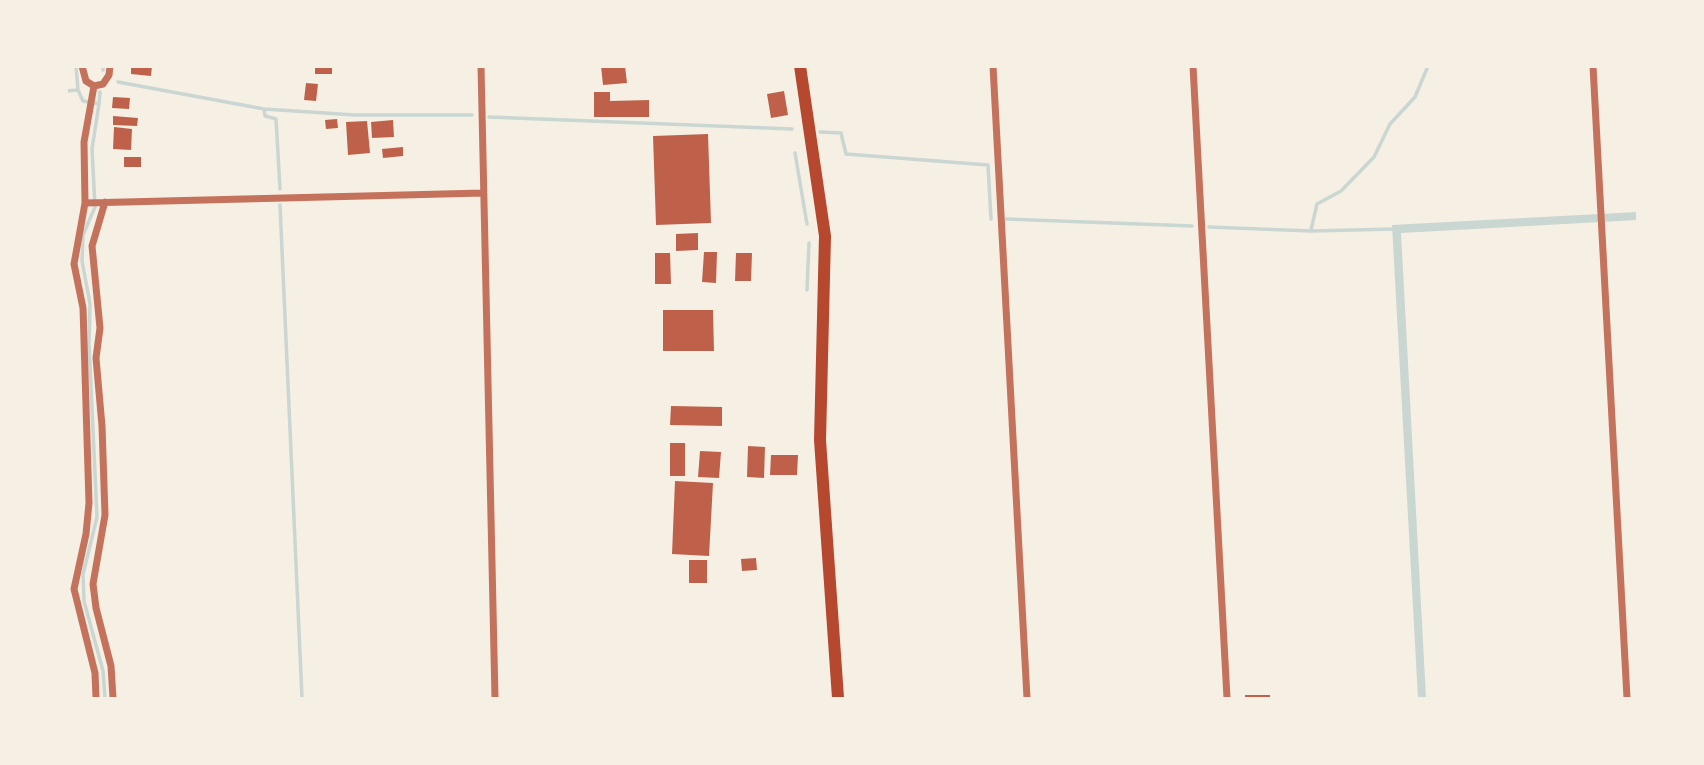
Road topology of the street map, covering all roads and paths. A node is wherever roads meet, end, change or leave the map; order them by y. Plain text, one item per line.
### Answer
1 (82, 66) edge
2 (110, 66) edge
3 (481, 66) edge
4 (800, 66) edge
5 (993, 66) edge
6 (1193, 66) edge
7 (1593, 66) edge
8 (94, 86) junction
9 (483, 193) junction
10 (105, 202) junction
11 (85, 203) junction
12 (96, 698) edge
13 (113, 698) edge
14 (495, 698) edge
15 (838, 698) edge
16 (1027, 698) edge
17 (1227, 698) edge
18 (1627, 698) edge

1 - 8 street
2 - 8 street
3 - 9 street
4 - 15 highway
5 - 16 street
6 - 17 street
7 - 18 street
8 - 11 street
9 - 10 street
9 - 14 street
10 - 11 street
10 - 13 street
11 - 12 street

